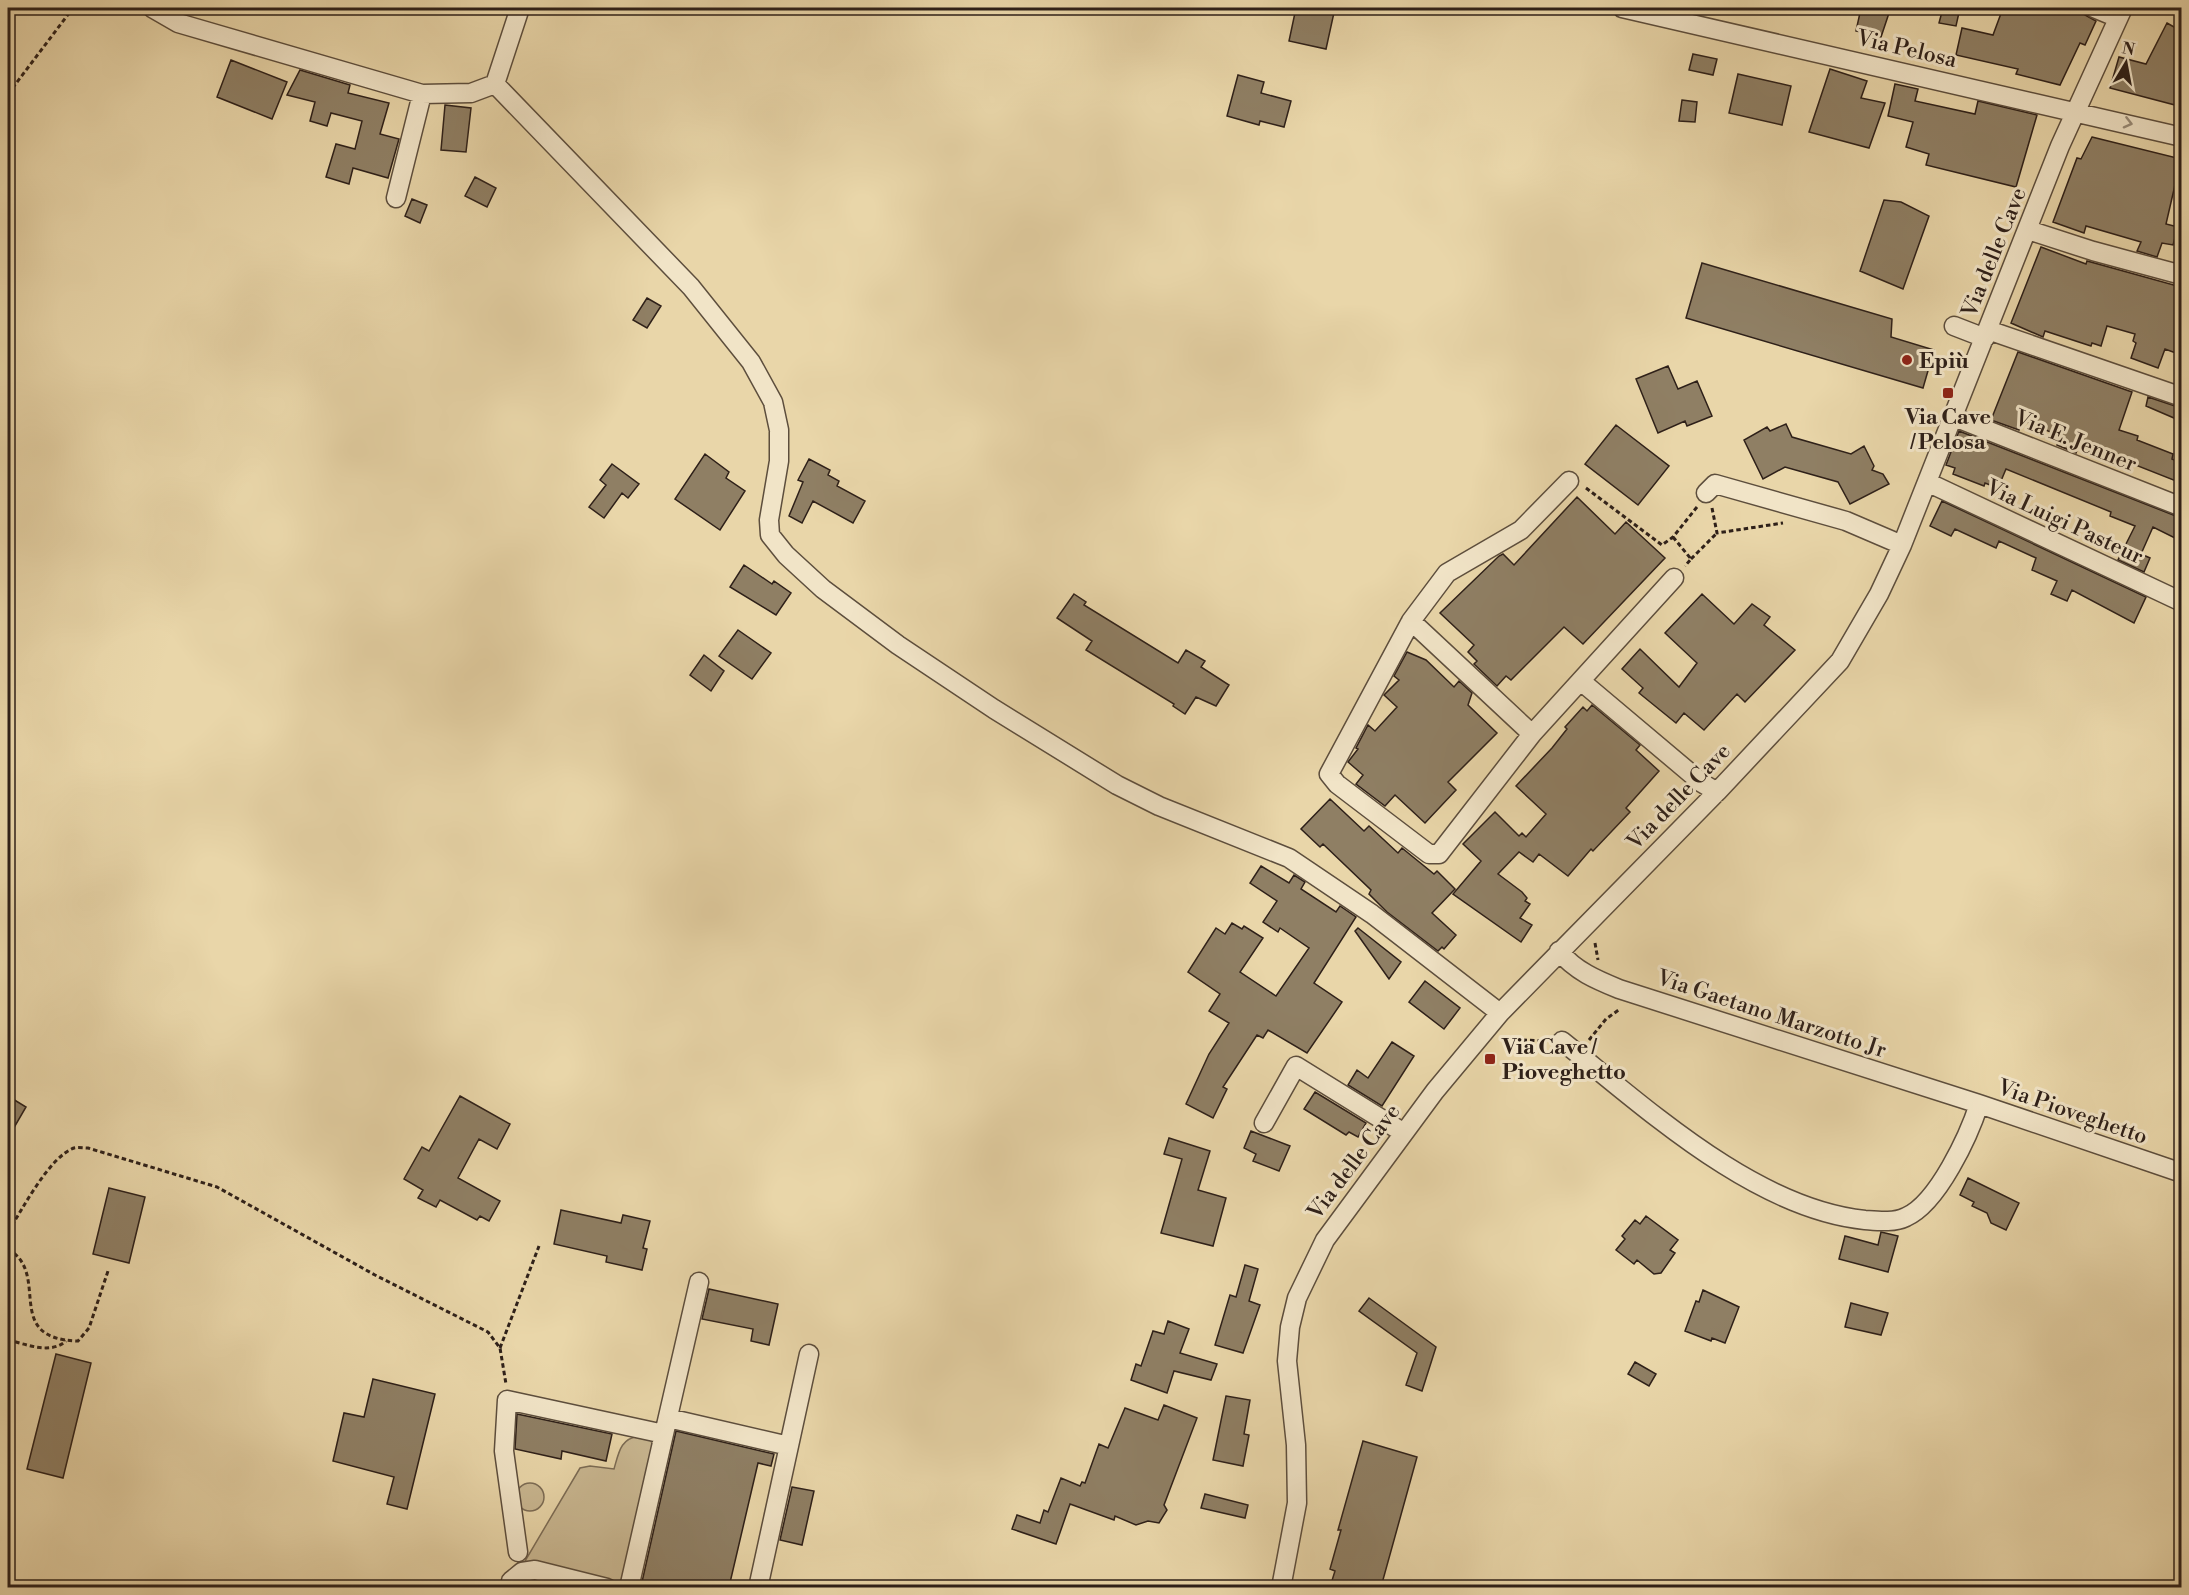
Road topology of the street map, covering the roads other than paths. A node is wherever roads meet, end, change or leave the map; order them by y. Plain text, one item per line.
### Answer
1 (152, 8) edge
2 (520, 8) edge
3 (1622, 8) edge
4 (2094, 8) edge
5 (2120, 13) edge
6 (495, 84) junction
7 (422, 94) junction
8 (2074, 111) junction
9 (2181, 137) edge
10 (396, 198) dead end
11 (2028, 230) junction
12 (2181, 275) edge
13 (1954, 326) dead end
14 (1986, 334) junction
15 (2181, 397) edge
16 (1954, 417) junction
17 (1569, 481) road end
18 (1929, 483) junction
19 (1706, 493) road end
20 (2181, 507) edge
21 (1902, 545) junction
22 (1674, 578) road end
23 (2181, 602) edge
24 (1411, 621) junction
25 (1582, 682) junction
26 (1532, 734) junction
27 (1717, 792) junction
28 (1560, 951) junction
29 (1500, 1012) junction
30 (1562, 1041) road end
31 (1979, 1104) junction
32 (1264, 1123) dead end
33 (1404, 1132) junction
34 (2181, 1173) edge
35 (699, 1282) dead end
36 (809, 1354) dead end
37 (666, 1426) junction
38 (789, 1446) junction
39 (526, 1515) dead end
40 (518, 1552) junction
41 (510, 1584) edge
42 (607, 1587) edge
43 (629, 1587) edge
44 (758, 1587) edge
45 (1281, 1587) edge

1 - 7 street
2 - 6 street
3 - 8 street, Via Pelosa
4 - 5 street
5 - 8 street, Via delle Cave
6 - 7 street
6 - 29 street
7 - 10 street
8 -> 9 street, Via Pelosa
8 - 11 street, Via delle Cave
11 - 12 street
11 - 14 street, Via delle Cave
13 - 14 street
14 - 15 street
14 - 16 street, Via delle Cave
16 - 18 street, Via delle Cave
16 - 20 street, Via E. Jenner
17 - 24 street
18 - 21 street, Via delle Cave
18 - 23 street, Via Luigi Pasteur
19 - 21 street
21 - 27 street, Via delle Cave
22 - 25 street
24 - 26 street
24 - 26 street
25 - 26 street
25 - 27 street
27 - 28 street, Via delle Cave
28 - 29 street, Via delle Cave
28 - 31 street, Via Gaetano Marzotto Jr
29 - 33 street, Via delle Cave
30 - 31 street, Via Pioveghetto
31 - 34 street, Via Pioveghetto
32 - 33 street
33 - 45 street, Via delle Cave
35 - 37 street
36 - 38 street
37 - 38 street
37 - 40 street
37 - 43 street
38 - 44 street
39 - 40 street
40 - 41 street
41 - 42 street

